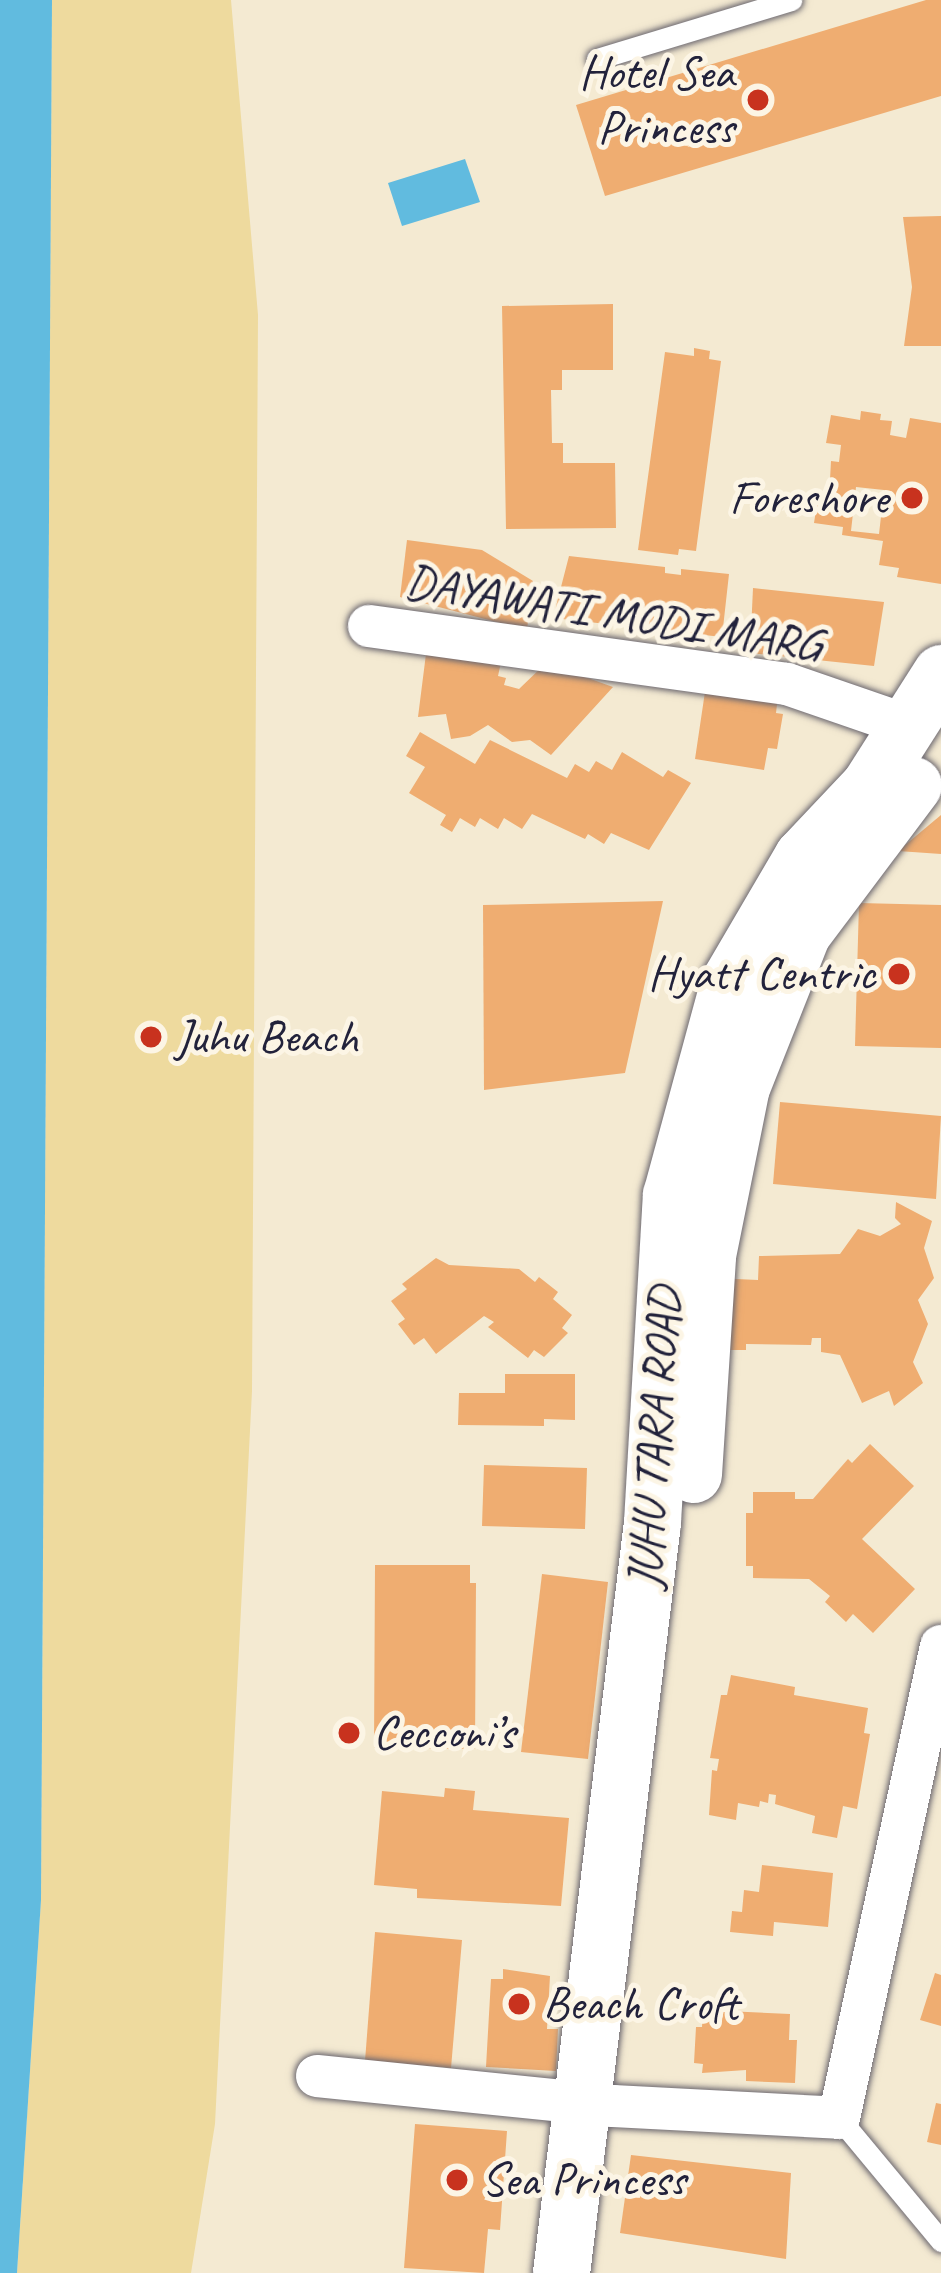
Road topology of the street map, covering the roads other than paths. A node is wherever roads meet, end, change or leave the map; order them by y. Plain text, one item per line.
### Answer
1 (791, 0) edge
2 (597, 59) dead end
3 (369, 626) dead end
4 (941, 673) edge
5 (925, 737) edge
6 (941, 1646) edge
7 (317, 2076) dead end
8 (597, 2104) junction
9 (839, 2117) junction
10 (941, 2241) edge
11 (561, 2273) edge
12 (596, 2273) edge

1 - 2 lane
3 - 5 street, DAYAWATI MODI MARG
4 - 5 main road, JUHU TARA ROAD
5 - 8 main road, JUHU TARA ROAD
6 - 9 street
7 - 8 street
8 - 9 street
8 - 11 main road, JUHU TARA ROAD
8 - 12 main road, JUHU TARA ROAD
9 - 10 lane

